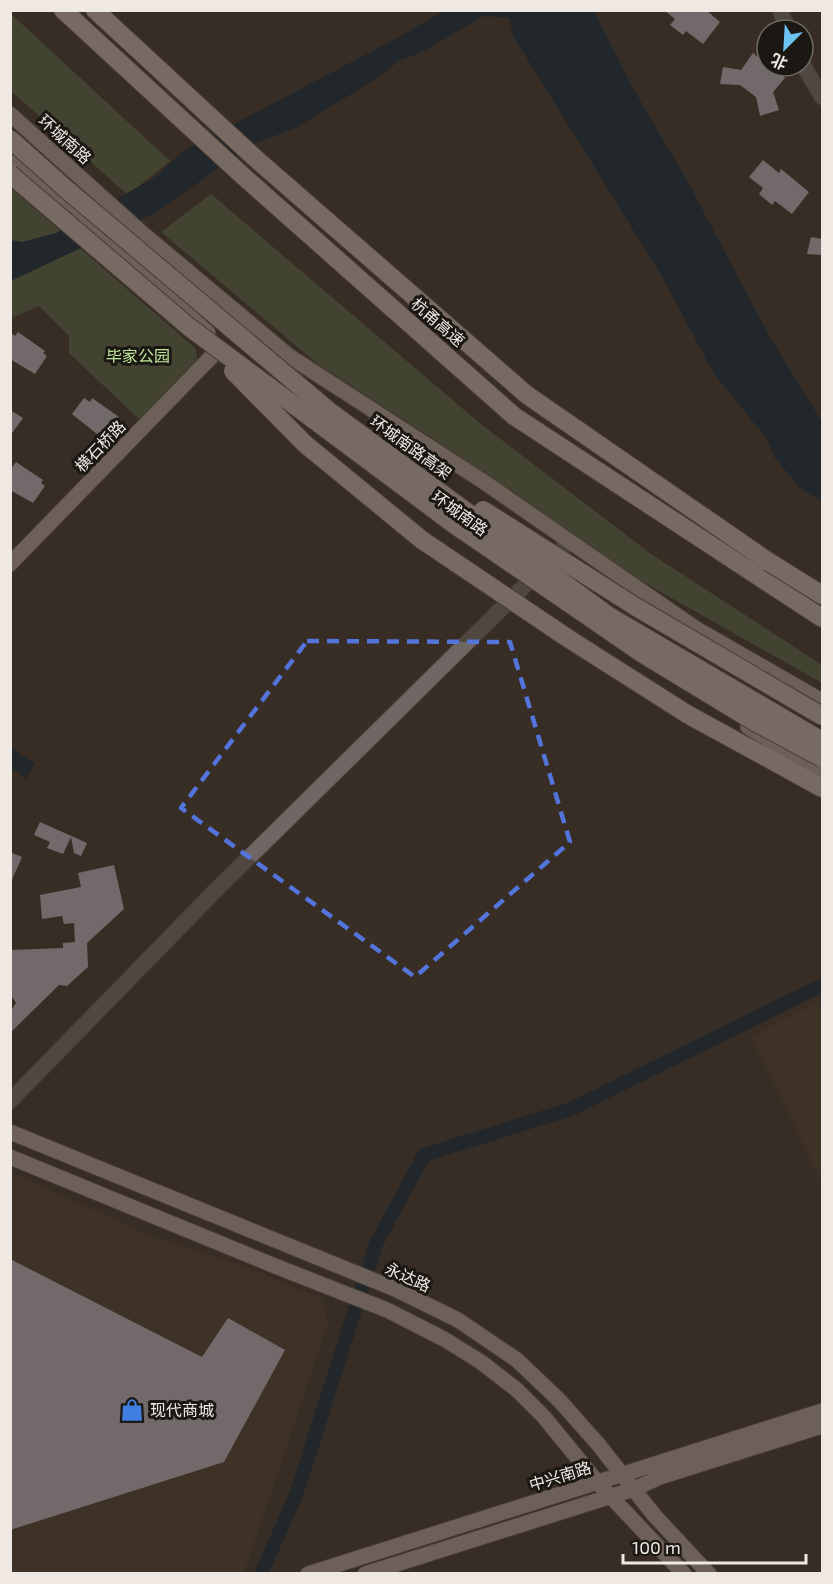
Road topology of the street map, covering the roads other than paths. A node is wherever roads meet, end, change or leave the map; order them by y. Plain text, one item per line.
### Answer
1 (63, 10) edge
2 (95, 10) edge
3 (811, 78) edge
4 (822, 97) edge
5 (10, 114) edge
6 (10, 139) edge
7 (10, 159) edge
8 (10, 174) edge
9 (189, 327) junction
10 (215, 353) junction
11 (329, 411) junction
12 (570, 541) junction
13 (10, 564) edge
14 (527, 582) junction
15 (822, 595) edge
16 (822, 618) edge
17 (822, 701) edge
18 (822, 716) edge
19 (822, 741) edge
20 (822, 758) edge
21 (822, 771) edge
22 (822, 788) edge
23 (10, 1101) edge
24 (10, 1132) edge
25 (10, 1157) edge
26 (822, 1411) edge
27 (822, 1426) edge
28 (622, 1475) junction
29 (598, 1483) junction
30 (634, 1489) junction
31 (610, 1496) junction
32 (308, 1574) edge
33 (365, 1574) edge
34 (684, 1574) edge
35 (709, 1574) edge

1 - 16 highway, 杭甬高速
2 - 15 highway, 杭甬高速, bridge
3 - 4 street
5 - 12 main road, 环城南路
6 - 11 highway, 环城南路高架, bridge
7 - 14 main road, 环城南路
8 - 9 highway, bridge
9 - 10 highway, bridge
9 - 20 highway, bridge
10 - 13 main road, 横石桥路
10 - 22 highway, bridge
11 - 18 highway, bridge
11 - 19 highway, 环城南路高架, bridge
12 - 14 street
12 - 17 main road
14 - 21 main road, 环城南路
14 - 23 street
24 - 28 main road, 永达路
25 - 29 main road
26 - 28 main road, 中兴南路
27 - 30 main road, 中兴南路
28 - 29 main road, 中兴南路
28 - 30 main road, 永达路
29 - 31 main road
29 - 32 main road, 中兴南路
30 - 31 main road, 中兴南路
30 - 35 main road, 永达路
31 - 33 main road, 中兴南路
31 - 34 main road

